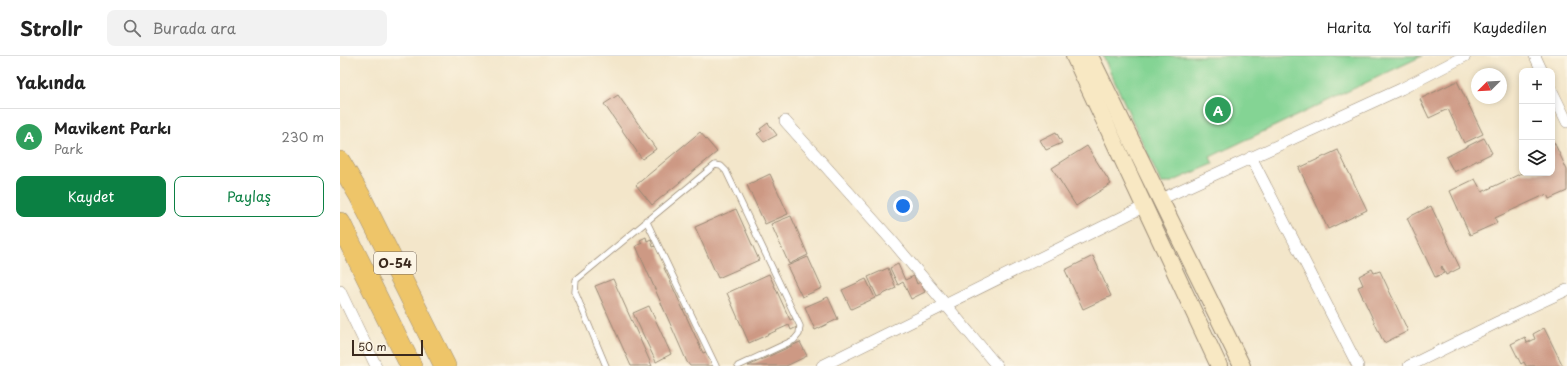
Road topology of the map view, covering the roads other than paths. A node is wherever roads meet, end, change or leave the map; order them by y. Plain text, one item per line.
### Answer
1 (1074, 56) edge
2 (1465, 56) edge
3 (1535, 56) edge
4 (1091, 57) edge
5 (1541, 68) edge
6 (1555, 97) edge
7 (785, 121) dead end
8 (1567, 122) edge
9 (1251, 157) junction
10 (340, 162) edge
11 (1161, 199) junction
12 (1145, 206) junction
13 (646, 220) junction
14 (340, 223) edge
15 (1567, 290) edge
16 (340, 291) edge
17 (946, 305) junction
18 (376, 366) edge
19 (411, 366) edge
20 (445, 366) edge
21 (606, 366) edge
22 (716, 366) edge
23 (738, 366) edge
24 (822, 366) edge
25 (997, 366) edge
26 (1219, 366) edge
27 (1242, 366) edge
28 (1358, 366) edge
29 (1409, 366) edge

1 - 12 main road
2 - 9 street
3 - 5 street
4 - 11 main road
6 - 8 street
7 - 17 street
9 - 11 street
9 - 28 street
10 - 20 highway, O-54
11 - 27 main road
12 - 17 street
12 - 26 main road
13 - 21 lane
13 - 22 lane
13 - 23 lane
14 - 19 highway, O-54
15 - 29 street
16 - 18 street
17 - 24 street
17 - 25 street

